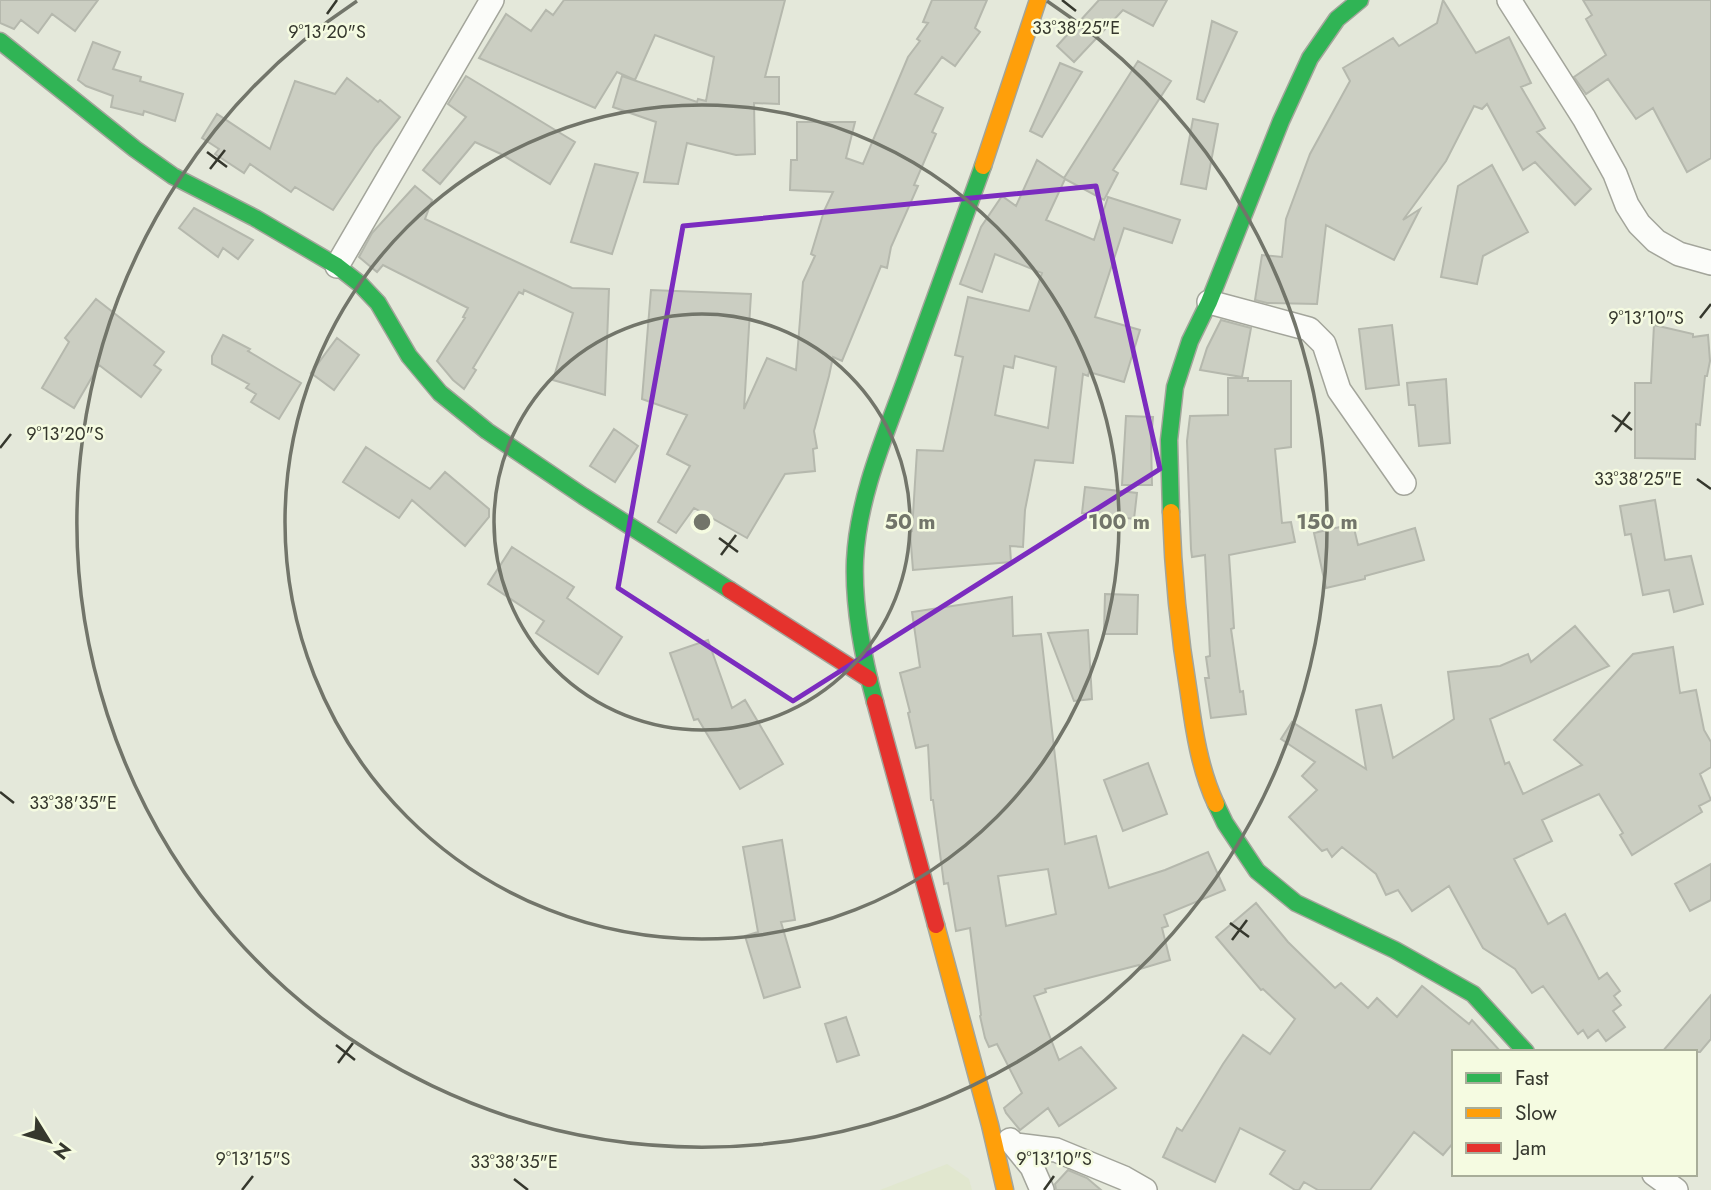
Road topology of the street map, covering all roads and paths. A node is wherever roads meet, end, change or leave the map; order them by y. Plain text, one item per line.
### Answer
1 (492, 0) edge
2 (1038, 0) edge
3 (1360, 0) edge
4 (1510, 0) edge
5 (0, 41) edge
6 (1711, 263) edge
7 (337, 266) junction
8 (1209, 302) junction
9 (1404, 483) dead end
10 (869, 679) junction
11 (1524, 1050) edge
12 (990, 1125) junction
13 (1016, 1145) junction
14 (1657, 1176) edge
15 (1005, 1190) edge
16 (1042, 1190) edge
17 (1145, 1190) edge
18 (1675, 1190) edge

1 - 7 street
2 - 10 street
3 - 8 street
4 - 6 street
5 - 7 street
7 - 10 street
8 - 9 street
8 - 11 street
10 - 12 street
12 - 13 street
12 - 15 street
13 - 16 street
13 - 17 street
14 - 18 street

